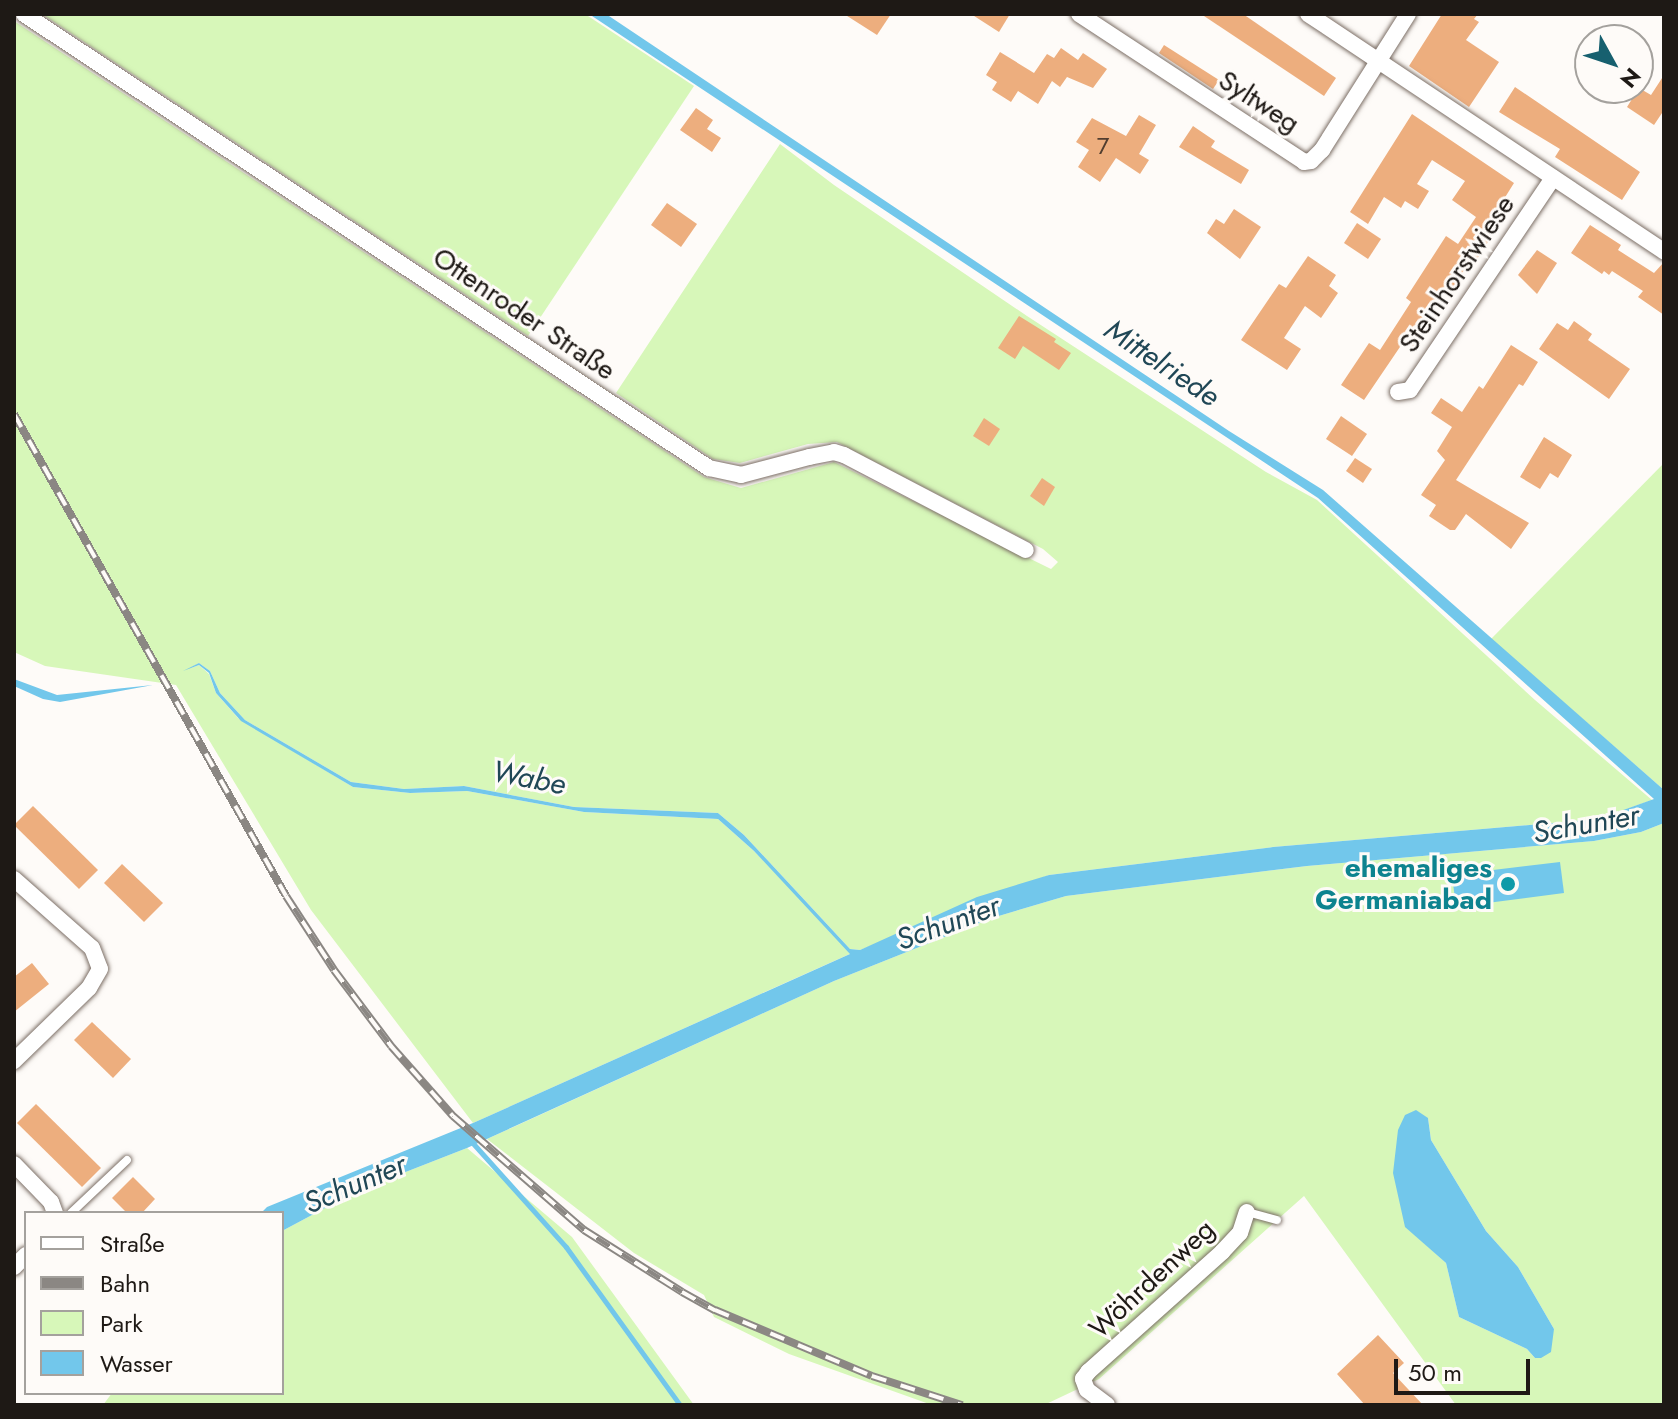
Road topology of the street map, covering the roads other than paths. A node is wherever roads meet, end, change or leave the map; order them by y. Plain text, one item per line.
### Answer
1 (24, 14) edge
2 (1079, 14) edge
3 (1308, 14) edge
4 (1408, 14) edge
5 (1377, 61) junction
6 (1553, 178) junction
7 (1664, 251) edge
8 (1398, 392) dead end
9 (1026, 550) dead end
10 (14, 879) edge
11 (14, 1061) edge
12 (127, 1160) dead end
13 (14, 1164) edge
14 (54, 1211) edge
15 (73, 1211) edge
16 (1247, 1212) joint
17 (1277, 1220) dead end
18 (1107, 1405) edge

1 - 9 street, Ottenroder Straße
2 - 5 street, Syltweg
3 - 5 street, Steinhorstwiese
4 - 5 street
5 - 6 street, Steinhorstwiese
6 - 7 street, Steinhorstwiese
6 - 8 street, Steinhorstwiese
10 - 11 street
12 - 15 lane
13 - 14 street
16 - 17 lane
16 - 18 street, Wöhrdenweg

